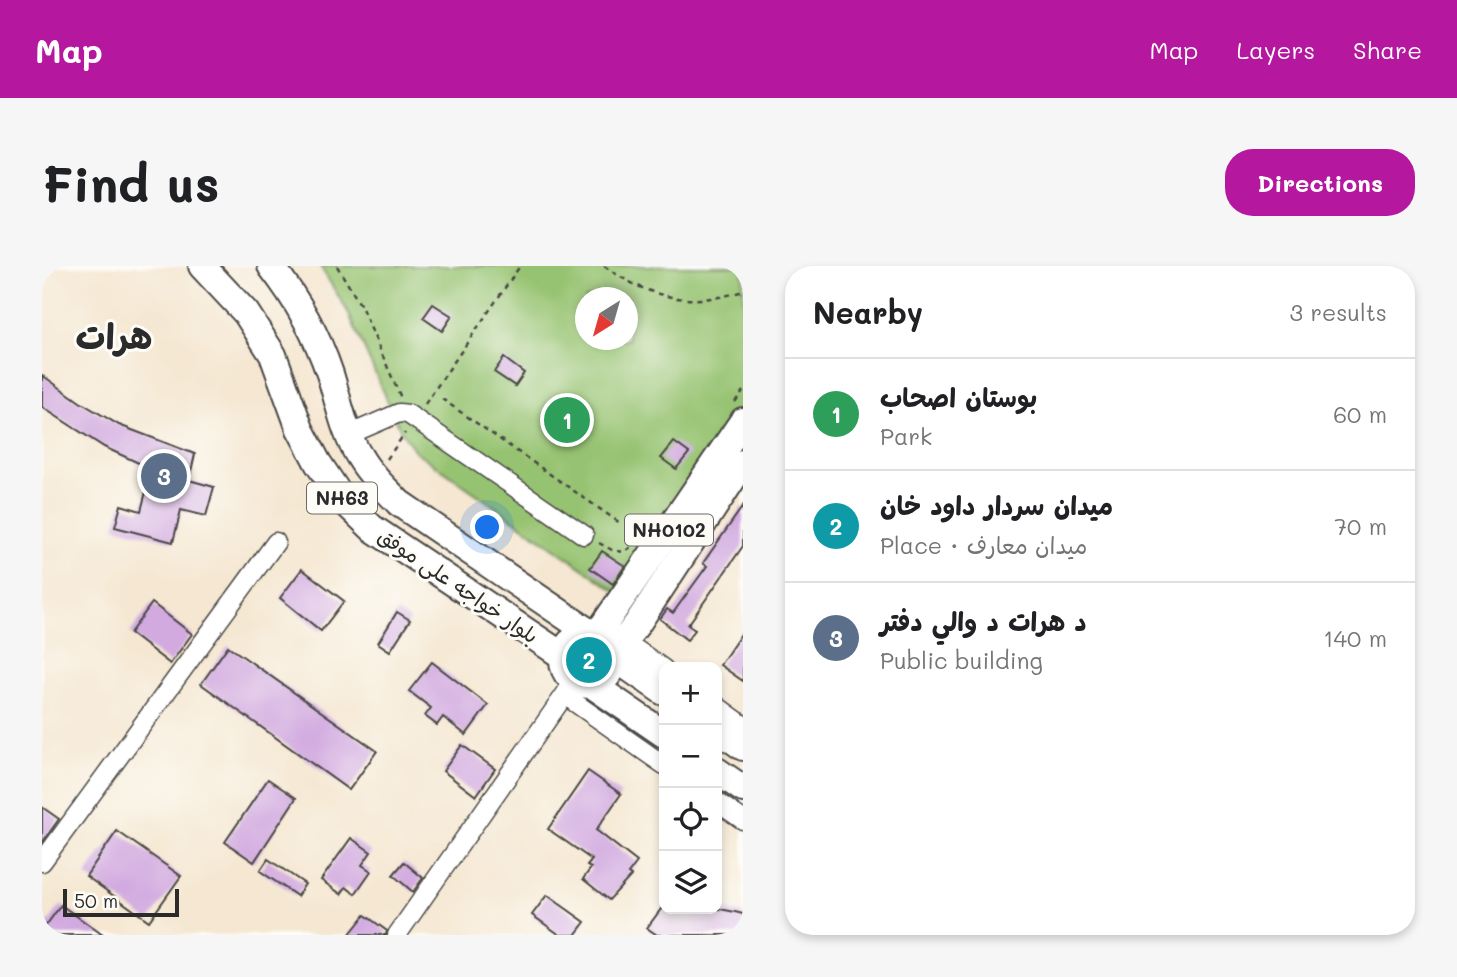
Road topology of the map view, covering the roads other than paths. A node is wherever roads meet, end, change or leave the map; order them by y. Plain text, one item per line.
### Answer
1 (202, 266) edge
2 (271, 266) edge
3 (739, 412) edge
4 (348, 435) junction
5 (743, 463) edge
6 (584, 535) road end
7 (276, 542) dead end
8 (591, 659) junction
9 (659, 668) edge
10 (659, 690) edge
11 (722, 709) edge
12 (743, 724) edge
13 (659, 729) edge
14 (722, 732) edge
15 (743, 747) edge
16 (659, 758) edge
17 (722, 774) edge
18 (743, 789) edge
19 (722, 806) edge
20 (743, 821) edge
21 (42, 862) edge
22 (397, 935) edge

1 - 8 highway, بلوار خواجه علی موفق / NH63
2 - 4 highway, بلوار خواجه علی موفق / NH63
3 - 8 highway, NH0102
4 - 6 street
4 - 8 highway, بلوار خواجه علی موفق / NH63
5 - 8 highway, NH0102
7 - 21 street
8 - 9 street
8 - 10 highway, NH63
8 - 13 highway, NH63
8 - 16 street
8 - 22 street
11 - 12 street
14 - 15 highway
17 - 18 highway
19 - 20 street

